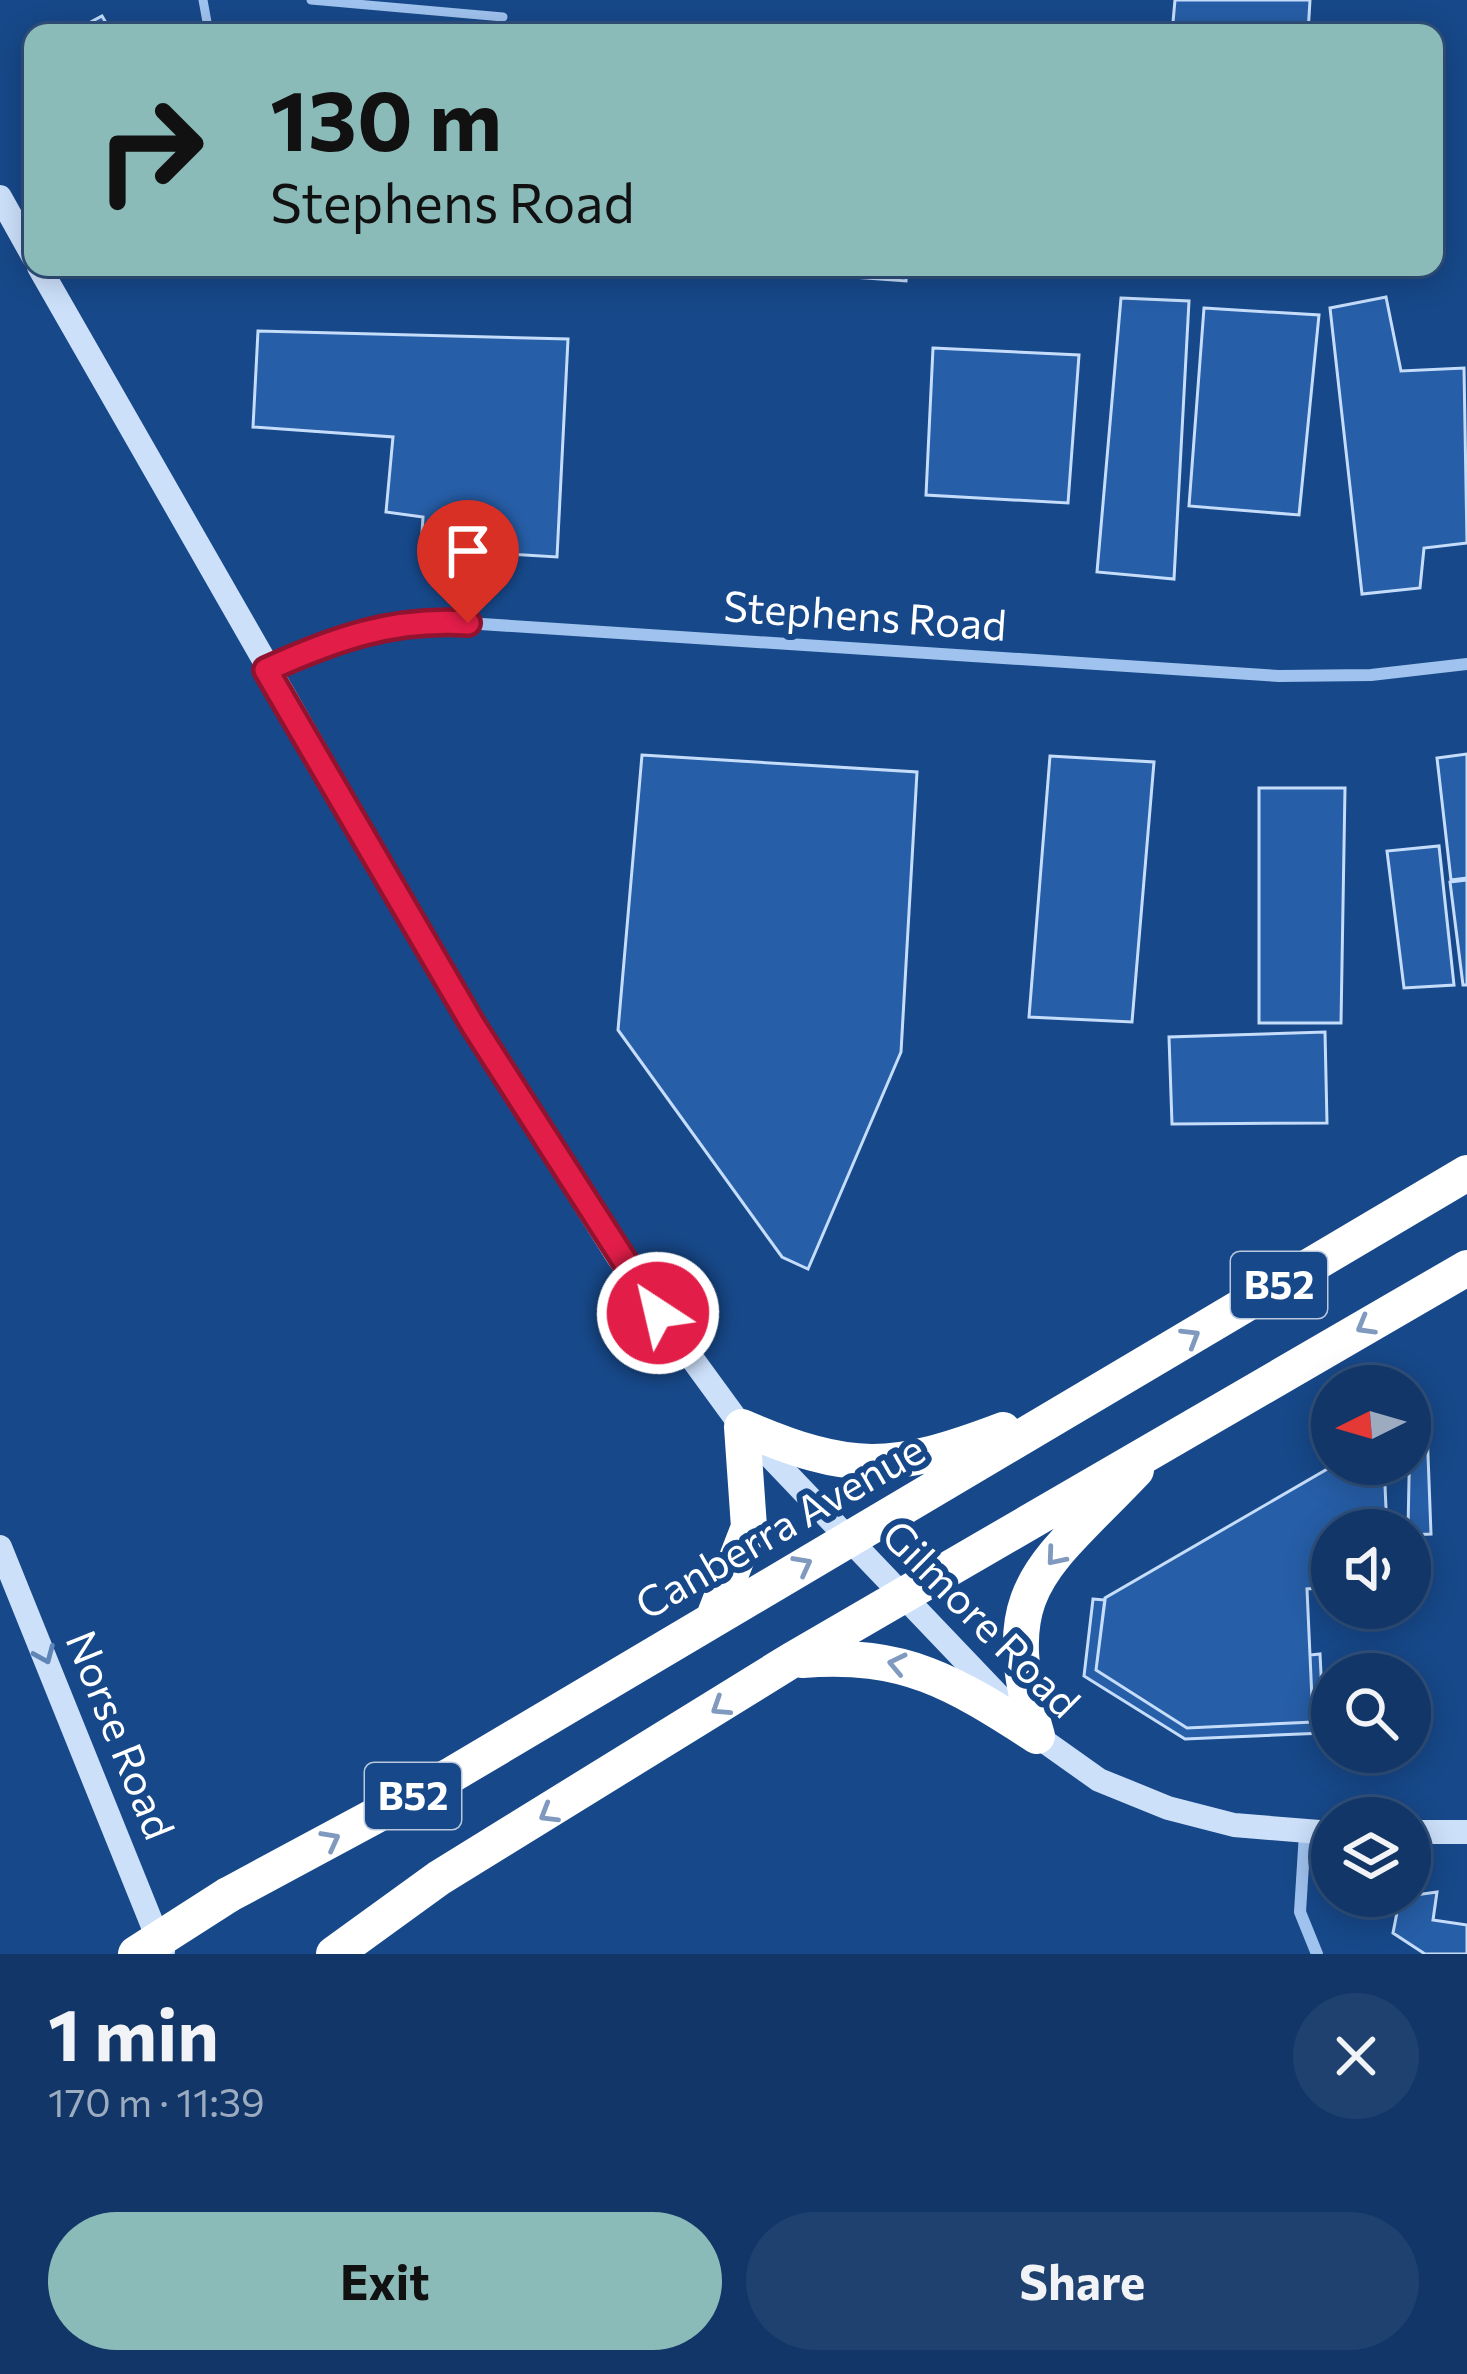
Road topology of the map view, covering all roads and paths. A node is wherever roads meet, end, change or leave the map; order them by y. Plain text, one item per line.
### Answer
1 (311, 0) edge
2 (503, 17) dead end
3 (0, 197) edge
4 (24, 240) edge
5 (44, 276) edge
6 (1467, 664) edge
7 (266, 670) junction
8 (1467, 1173) edge
9 (1467, 1268) edge
10 (1090, 1397) junction
11 (742, 1427) junction
12 (1163, 1441) junction
13 (847, 1541) junction
14 (0, 1547) edge
15 (904, 1594) junction
16 (714, 1617) junction
17 (792, 1660) junction
18 (1037, 1736) junction
19 (1431, 1832) edge
20 (1467, 1832) edge
21 (1306, 1833) junction
22 (1311, 1833) edge
23 (136, 1954) edge
24 (164, 1954) edge
25 (334, 1954) edge
26 (1317, 1954) edge

1 - 2 lane
3 - 4 street
5 - 7 street, Gilmore Road
6 - 7 street, Stephens Road
7 - 11 street, Gilmore Road
10 -> 8 highway, Canberra Avenue / B52
9 -> 12 highway, B52
10 - 11 highway
10 - 13 highway, Canberra Avenue / B52
11 - 13 street, Gilmore Road
11 - 16 highway
12 - 15 highway, B52
12 -> 18 highway
13 - 15 street, Gilmore Road
16 -> 13 highway, Canberra Avenue / B52
14 -> 24 street, Norse Road
15 - 17 highway, B52
15 - 18 street, Gilmore Road
23 -> 16 highway, Canberra Avenue / B52, bridge
18 -> 17 highway
17 -> 25 highway, B52
18 - 21 street, Gilmore Road
19 - 20 street
21 - 22 street, Gilmore Road
21 - 26 street

